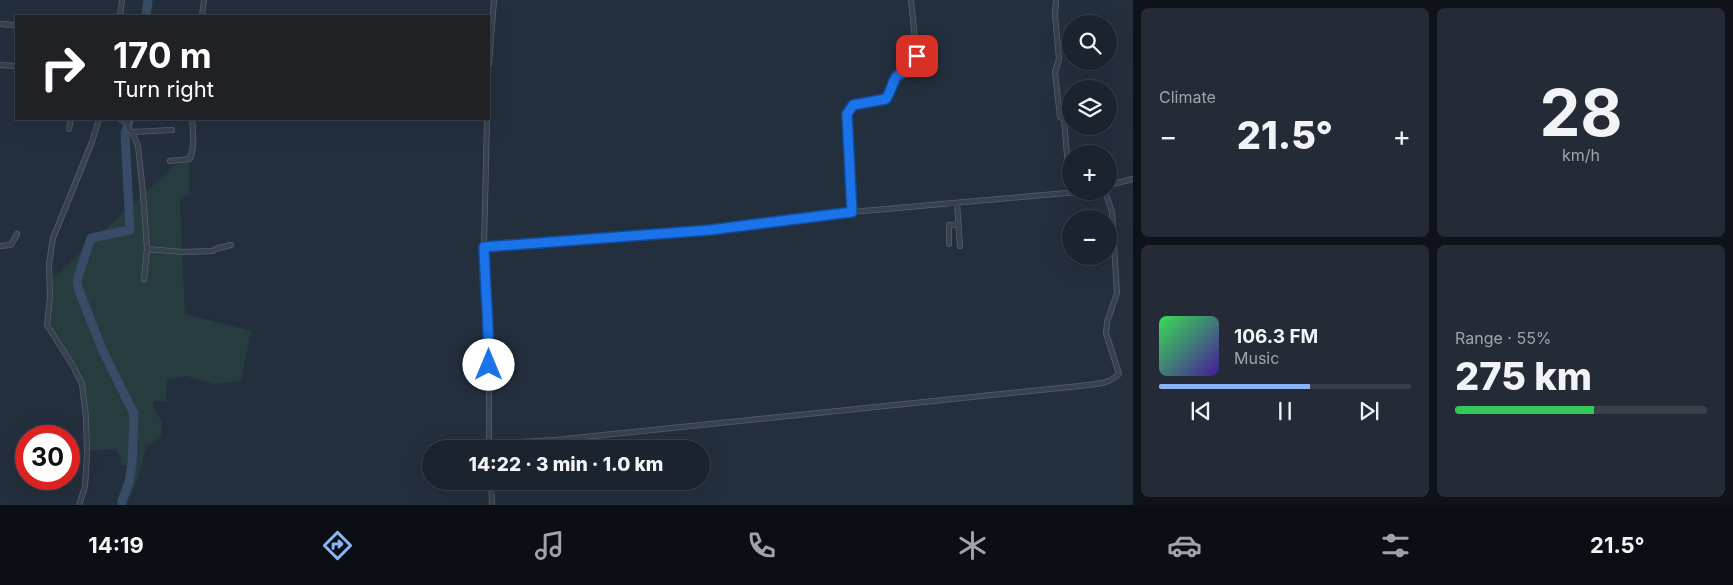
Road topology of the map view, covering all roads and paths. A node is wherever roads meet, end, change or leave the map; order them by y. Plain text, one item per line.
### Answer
1 (122, 0) edge
2 (204, 0) edge
3 (494, 0) edge
4 (911, 0) edge
5 (1056, 0) edge
6 (120, 15) edge
7 (202, 15) edge
8 (0, 24) edge
9 (15, 26) edge
10 (490, 51) edge
11 (0, 65) edge
12 (15, 66) edge
13 (71, 120) edge
14 (99, 120) edge
15 (192, 120) edge
16 (487, 120) edge
17 (129, 126) edge
18 (69, 129) dead end
19 (172, 130) dead end
20 (1067, 145) edge
21 (170, 161) dead end
22 (1133, 179) edge
23 (1117, 183) edge
24 (1062, 194) edge
25 (1108, 200) edge
26 (957, 203) junction
27 (852, 212) junction
28 (958, 224) junction
29 (17, 234) dead end
30 (949, 244) dead end
31 (231, 245) dead end
32 (0, 246) edge
33 (960, 246) dead end
34 (484, 247) junction
35 (147, 249) junction
36 (144, 279) dead end
37 (489, 440) edge
38 (555, 440) edge
39 (491, 490) edge
40 (79, 505) edge
41 (492, 505) edge

1 - 6 street
2 - 7 street
3 - 10 street
4 - 27 street
5 - 20 street
8 - 9 street
11 - 12 street
13 - 18 street
14 - 40 street
15 - 21 street
16 - 34 street
17 - 19 street
17 - 35 street
22 - 23 street
24 - 26 street
25 - 38 street
26 - 27 street
26 - 28 street
27 - 34 street
28 - 30 street
28 - 33 street
29 - 32 street
31 - 35 street
34 - 37 street
35 - 36 street
39 - 41 street

